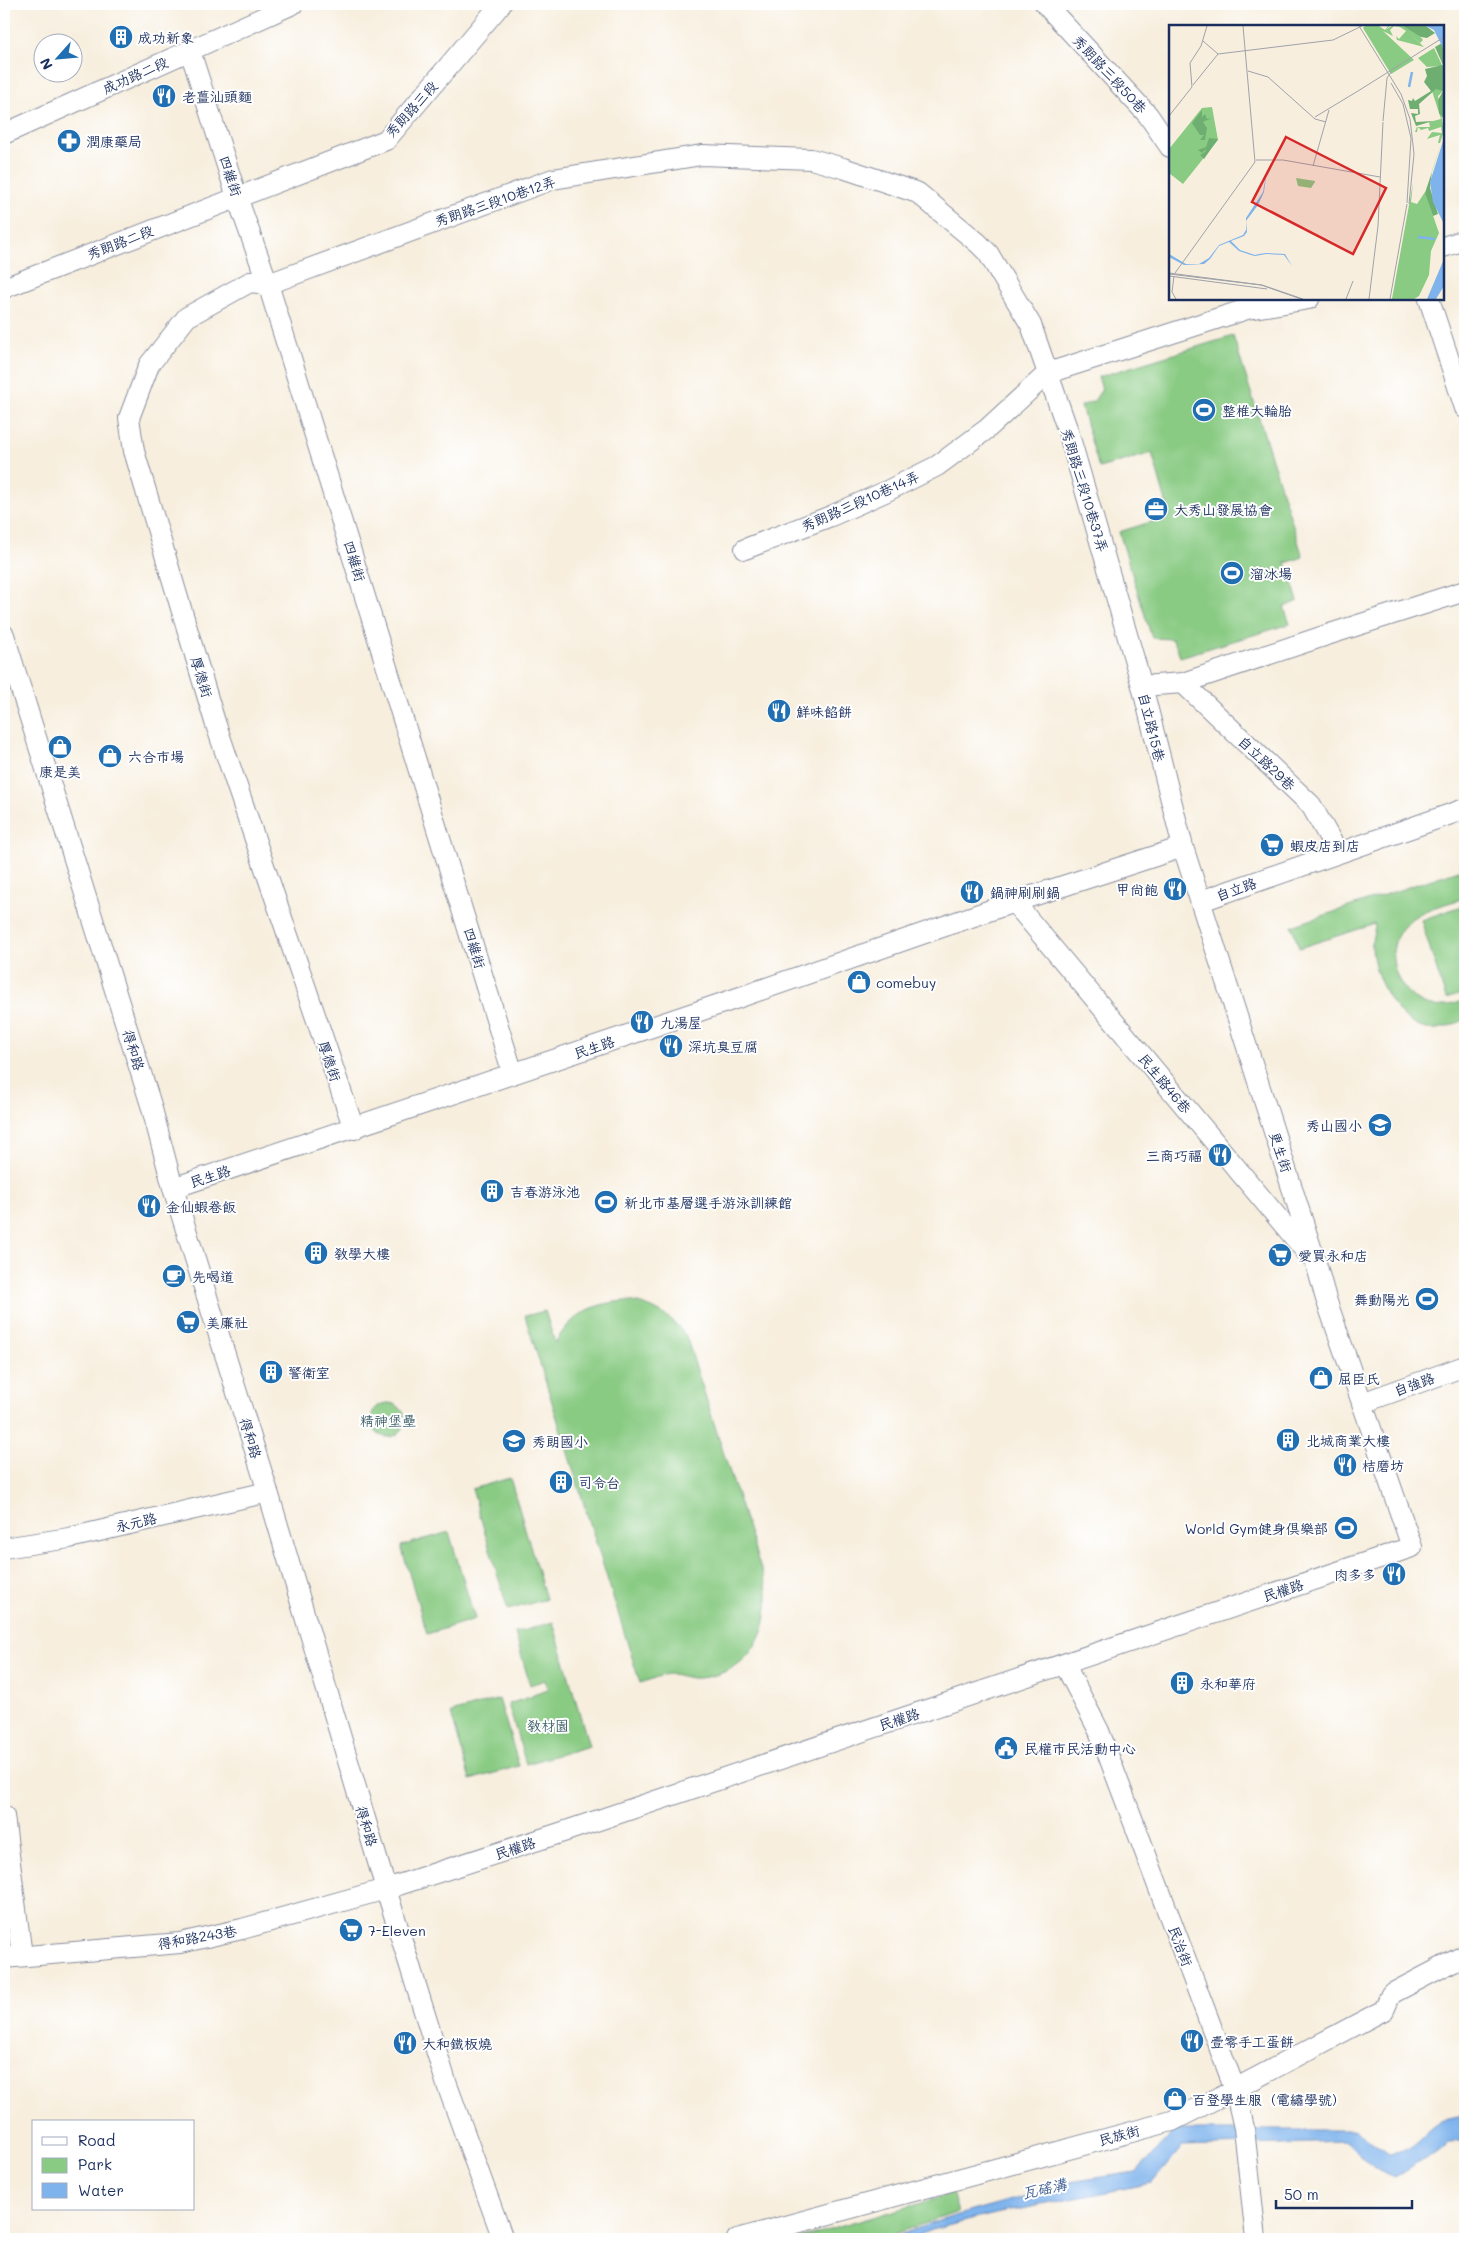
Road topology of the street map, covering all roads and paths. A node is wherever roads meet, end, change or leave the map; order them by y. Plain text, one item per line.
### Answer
1 (293, 4) edge
2 (501, 4) edge
3 (1045, 4) edge
4 (190, 51) junction
5 (4, 134) edge
6 (1169, 146) edge
7 (237, 197) junction
8 (1465, 240) edge
9 (978, 243) joint
10 (1444, 247) edge
11 (268, 284) junction
12 (4, 288) edge
13 (1296, 300) edge
14 (1429, 300) edge
15 (1246, 304) edge
16 (1048, 373) junction
17 (1465, 408) edge
18 (746, 550) dead end
19 (1465, 591) edge
20 (1120, 608) joint
21 (4, 635) edge
22 (1183, 683) junction
23 (1142, 686) junction
24 (1465, 809) edge
25 (1183, 847) junction
26 (1338, 853) junction
27 (1201, 901) junction
28 (1014, 902) junction
29 (513, 1074) junction
30 (354, 1129) junction
31 (173, 1188) junction
32 (1316, 1263) junction
33 (1465, 1366) edge
34 (1362, 1403) junction
35 (268, 1492) junction
36 (1412, 1547) joint
37 (4, 1548) edge
38 (1065, 1665) junction
39 (4, 1816) edge
40 (386, 1889) junction
41 (1465, 1955) edge
42 (13, 1957) edge
43 (1235, 2090) junction
44 (503, 2239) edge
45 (737, 2239) edge
46 (1256, 2239) edge

1 - 4 street, 成功路二段
2 - 7 street, 秀朗路三段
3 - 6 street, 秀朗路三段50巷
4 - 5 street, 成功路二段
4 - 7 street, 四維街
7 - 11 street, 四維街
7 - 12 street, 秀朗路二段
8 - 10 street
9 - 11 street, 秀朗路三段10巷12弄
9 - 16 street, 秀朗路三段10巷37弄
11 - 29 street, 四維街
11 - 30 street, 厚德街
13 - 15 street
14 - 17 street
15 - 16 street
16 - 18 street, 秀朗路三段10巷14弄
16 - 20 street, 秀朗路三段10巷37弄
19 - 22 street
20 - 23 street, 自立路15巷
21 - 31 street, 得和路
22 - 23 street
22 - 26 street, 自立路29巷
23 - 25 street, 自立路15巷
24 - 26 street, 自立路
25 - 27 street, 自立路
25 - 28 street
26 - 27 street, 自立路
27 - 32 street, 更生街
28 - 29 street, 民生路
28 - 32 street, 民生路46巷
29 - 30 street, 民生路
30 - 31 street, 民生路
31 - 35 street, 得和路
32 - 34 street, 更生街
33 - 34 street, 自強路
34 - 36 street, 更生街
35 - 37 street, 永元路
35 - 40 street, 得和路
36 - 38 street, 民權路
38 - 40 street, 民權路
38 - 43 street, 民治街
39 - 42 street
40 - 42 street, 得和路243巷
40 - 44 street, 得和路
41 - 43 street, 民族街
43 - 45 street, 民族街
43 - 46 street, 民治街

